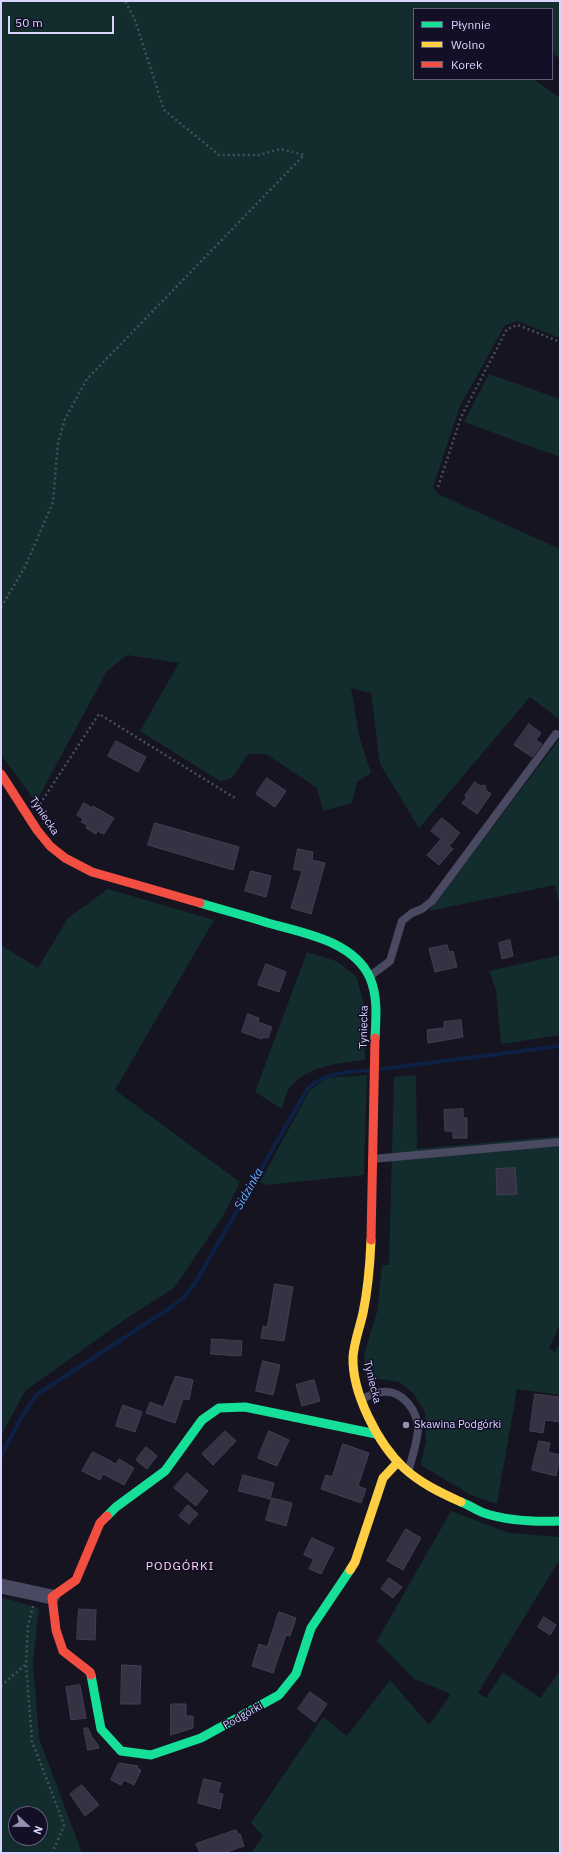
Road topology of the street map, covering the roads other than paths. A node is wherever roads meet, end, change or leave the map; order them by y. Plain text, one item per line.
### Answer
1 (556, 734) dead end
2 (1, 774) edge
3 (370, 976) junction
4 (560, 1142) edge
5 (372, 1159) junction
6 (361, 1399) junction
7 (376, 1434) junction
8 (398, 1462) junction
9 (409, 1471) junction
10 (560, 1521) edge
11 (1, 1586) edge
12 (52, 1597) junction

1 - 3 lane
2 - 3 street, Tyniecka
3 - 5 street, Tyniecka
4 - 5 lane
5 - 6 street, Tyniecka
6 - 7 street, Tyniecka
6 - 9 lane
7 - 8 street, Tyniecka
7 - 12 street
8 - 9 street, Tyniecka
8 - 12 street, Podgórki
9 - 10 street, Tyniecka
11 - 12 street

